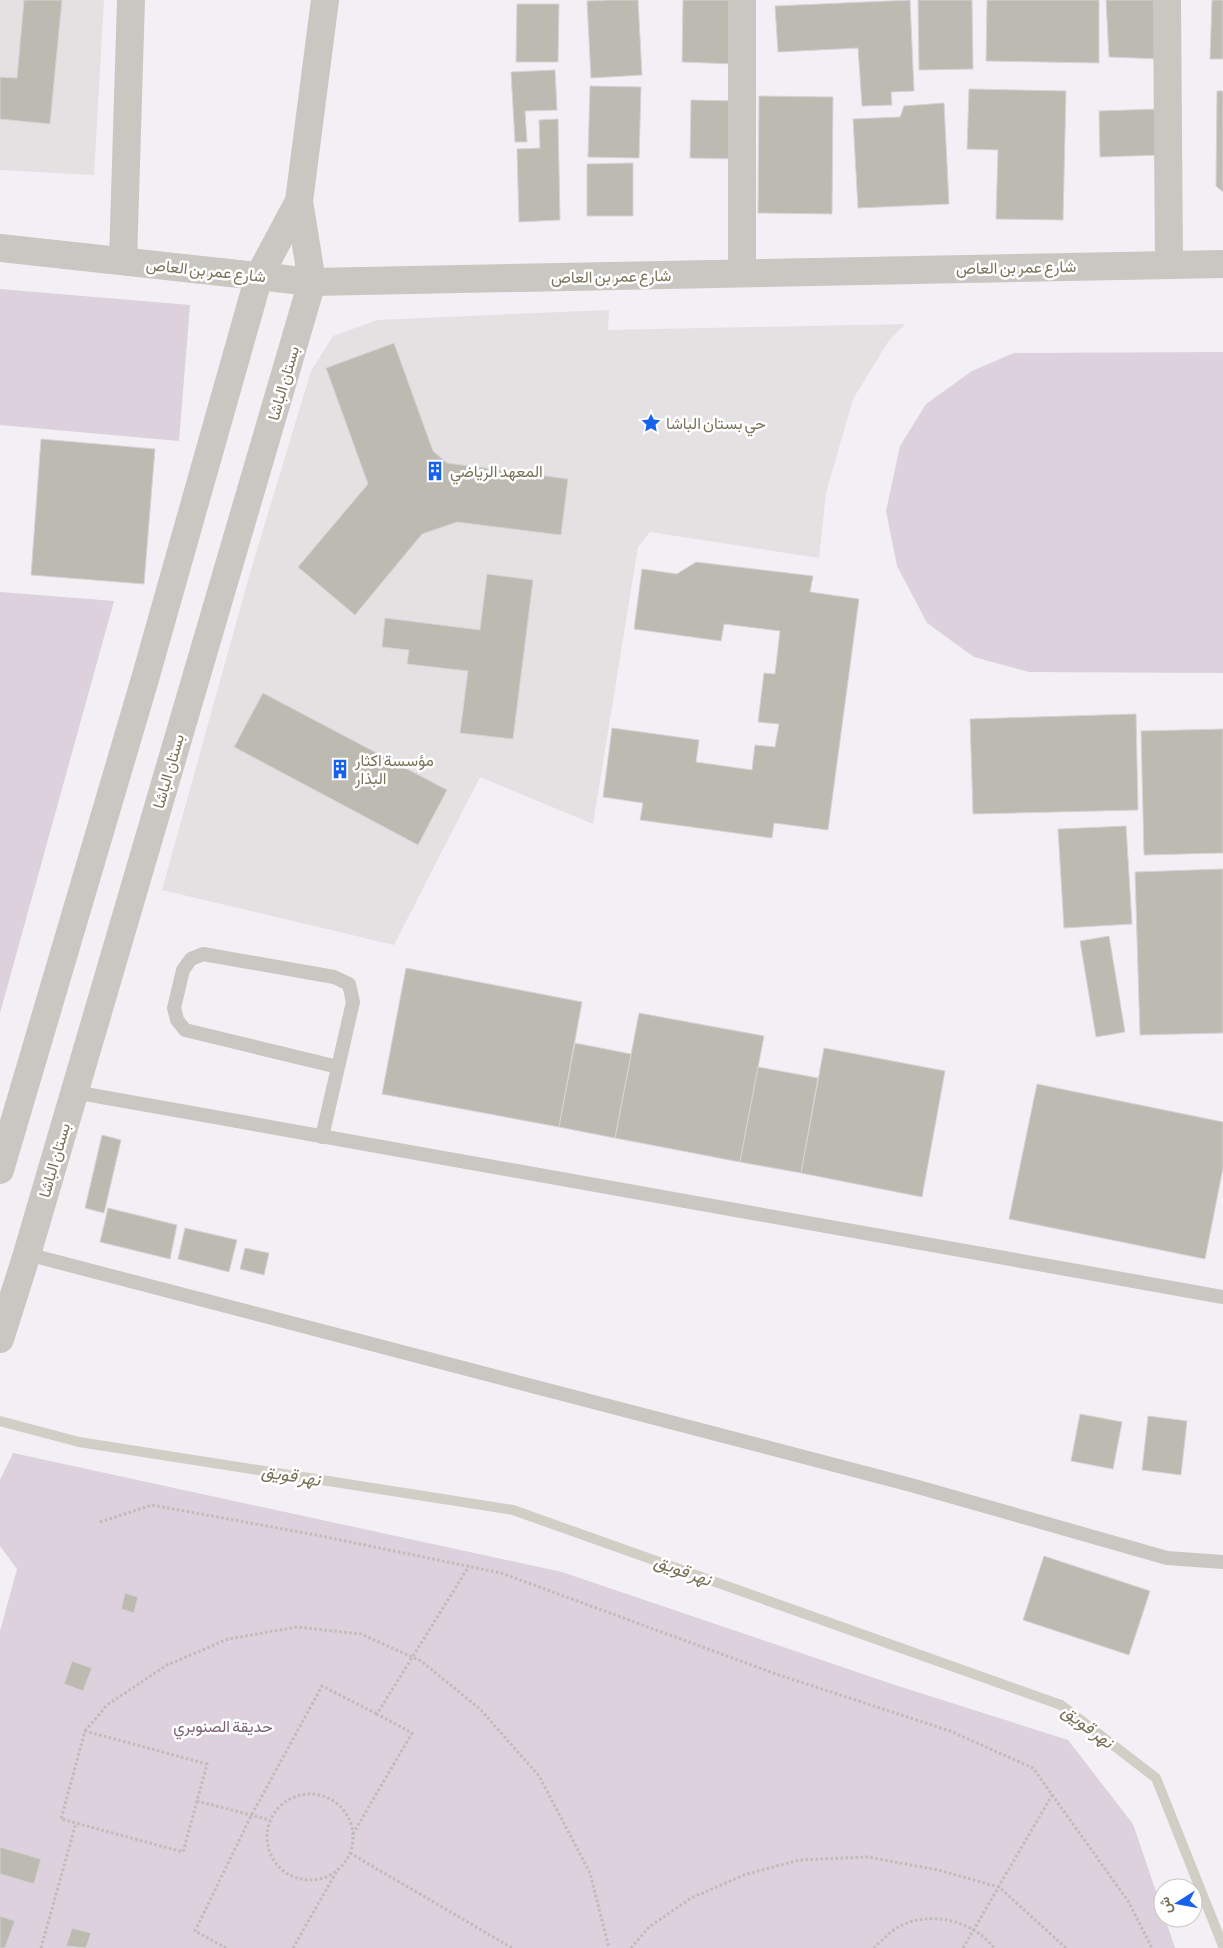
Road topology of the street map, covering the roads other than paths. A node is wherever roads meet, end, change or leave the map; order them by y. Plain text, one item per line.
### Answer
1 (131, 0) edge
2 (325, 0) edge
3 (742, 0) edge
4 (1167, 0) edge
5 (299, 201) junction
6 (0, 248) edge
7 (124, 261) junction
8 (1169, 264) junction
9 (1223, 264) edge
10 (742, 273) junction
11 (259, 276) junction
12 (312, 282) junction
13 (338, 1067) junction
14 (74, 1092) junction
15 (322, 1137) junction
16 (0, 1170) edge
17 (27, 1254) junction
18 (1223, 1297) edge
19 (0, 1339) edge
20 (1223, 1562) edge

1 - 7 street
2 - 5 street, بستان الباشا
3 - 10 street
4 - 8 street
5 - 11 street, بستان الباشا
5 - 12 street, بستان الباشا
6 - 7 street, شارع عمر بن العاص
7 - 11 street, شارع عمر بن العاص
8 - 9 street, شارع عمر بن العاص
8 - 10 street, شارع عمر بن العاص
10 - 12 street, شارع عمر بن العاص
11 - 12 street, شارع عمر بن العاص
11 - 16 street, بستان الباشا
12 - 14 street, بستان الباشا
13 - 13 lane
13 - 15 lane
14 - 15 lane
14 - 17 street, بستان الباشا
15 - 18 lane
17 - 19 street, بستان الباشا
17 - 20 lane

